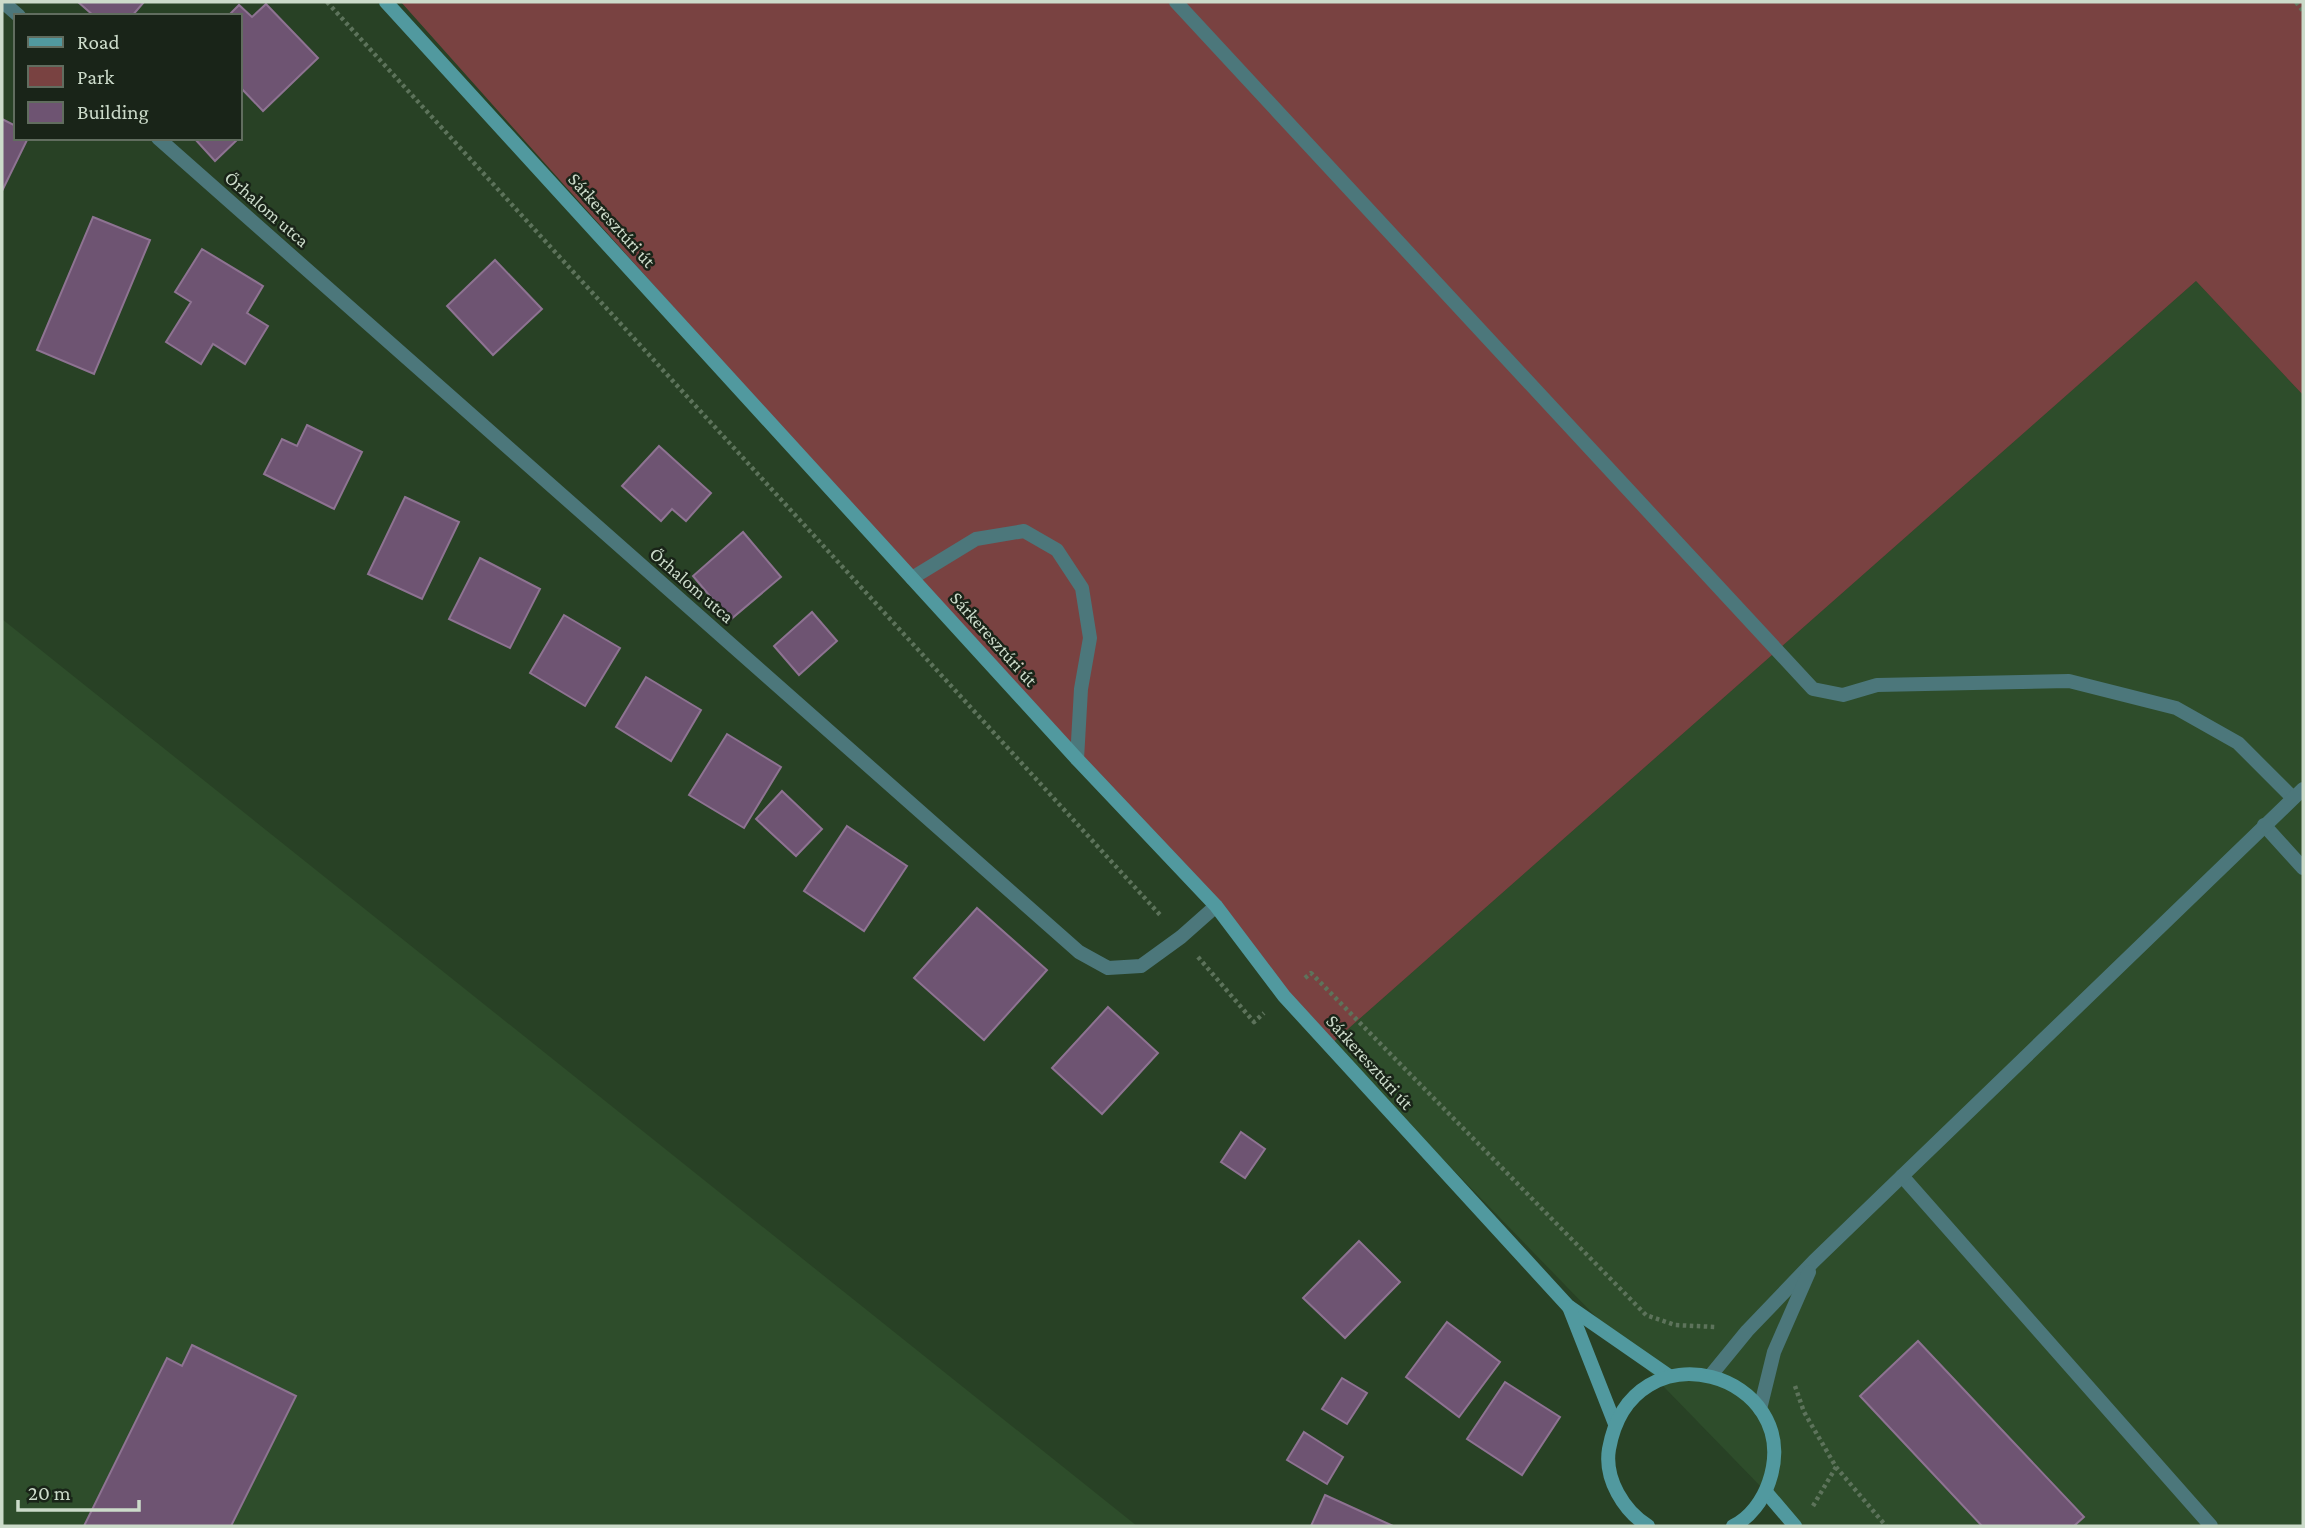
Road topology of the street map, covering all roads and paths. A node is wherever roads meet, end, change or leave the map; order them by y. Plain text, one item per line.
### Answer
1 (3, 2) edge
2 (386, 2) edge
3 (1176, 2) edge
4 (2296, 2) edge
5 (2303, 11) edge
6 (17, 14) edge
7 (160, 140) edge
8 (912, 578) junction
9 (1077, 759) junction
10 (2298, 793) edge
11 (2264, 825) junction
12 (2303, 868) edge
13 (1216, 906) junction
14 (1902, 1176) junction
15 (1814, 1261) junction
16 (1568, 1306) junction
17 (1711, 1375) junction
18 (1669, 1376) junction
19 (1760, 1409) junction
20 (1615, 1424) junction
21 (1766, 1492) junction
22 (1628, 1510) junction
23 (1809, 1514) dead end
24 (1740, 1525) edge
25 (1624, 1526) edge
26 (1648, 1526) edge
27 (1795, 1526) edge
28 (1886, 1526) edge
29 (2211, 1526) edge

1 - 6 street
2 - 8 main road, Sárkeresztúri út
3 - 10 street
4 - 5 path
7 - 13 street, Őrhalom utca
8 - 9 main road, Sárkeresztúri út
8 - 9 street
9 - 13 main road, Sárkeresztúri út
10 - 11 street
11 - 12 street
11 - 14 street
13 - 16 main road, Sárkeresztúri út
14 - 15 street
14 - 29 street
15 - 17 street
15 - 19 street
16 - 18 main road, Sárkeresztúri út
16 - 20 main road, Sárkeresztúri út
17 - 18 main road
17 - 19 main road
18 - 20 main road
19 - 21 main road
20 - 22 main road
21 - 24 main road
21 - 27 main road
22 - 25 main road
22 - 26 main road
23 - 28 path

